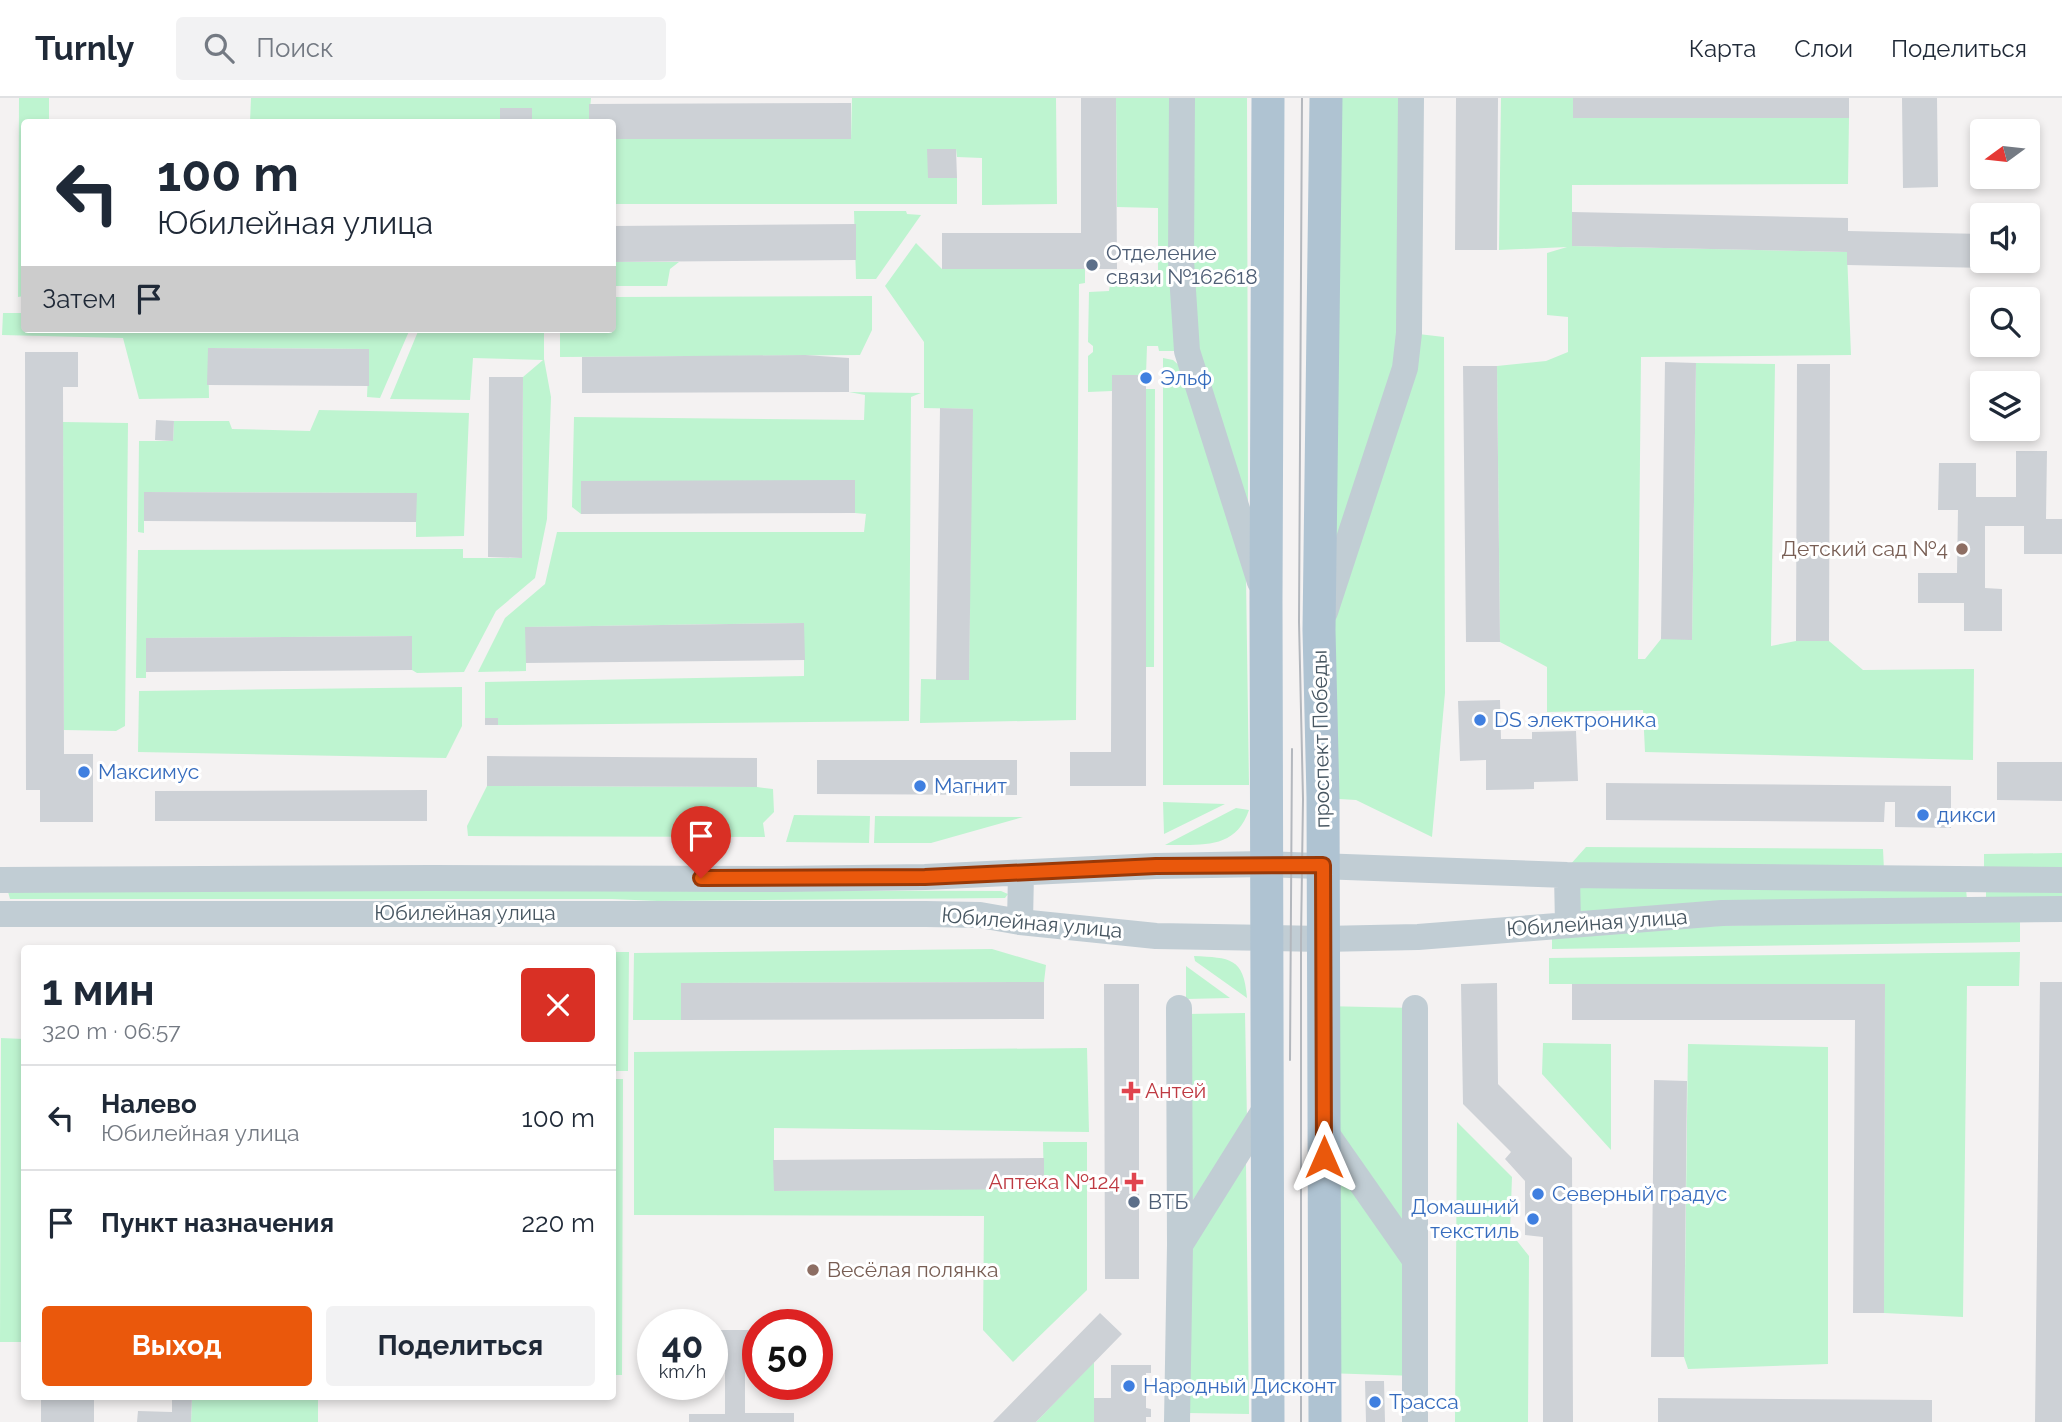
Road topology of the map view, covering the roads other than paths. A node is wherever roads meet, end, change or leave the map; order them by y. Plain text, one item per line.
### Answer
1 (1182, 98) edge
2 (1268, 98) edge
3 (1326, 98) edge
4 (1411, 98) edge
5 (1266, 601) junction
6 (1319, 630) junction
7 (1266, 864) junction
8 (1323, 865) junction
9 (1021, 873) junction
10 (1567, 875) junction
11 (1977, 879) junction
12 (0, 880) edge
13 (2062, 880) edge
14 (1977, 909) junction
15 (2062, 909) edge
16 (0, 914) edge
17 (1020, 922) junction
18 (1568, 924) junction
19 (1267, 939) junction
20 (1323, 939) junction
21 (1179, 1008) dead end
22 (1415, 1008) dead end
23 (1267, 1106) junction
24 (1324, 1130) junction
25 (1181, 1245) junction
26 (1415, 1260) junction
27 (1177, 1422) edge
28 (1268, 1422) edge
29 (1325, 1422) edge
30 (1415, 1422) edge

1 - 5 street
2 - 5 main road
3 - 6 main road, проспект Победы
4 - 6 street
5 - 7 main road
6 - 8 main road, проспект Победы
7 - 8 street, Юбилейная улица
7 - 9 street, Юбилейная улица
7 - 19 main road
8 - 10 street, Юбилейная улица
8 - 20 main road, проспект Победы
9 - 12 street, Юбилейная улица
9 - 17 street
10 - 11 street, Юбилейная улица
10 - 18 street
11 - 13 street, Юбилейная улица
11 - 14 street
14 - 15 street, Юбилейная улица
14 - 18 street, Юбилейная улица
16 - 17 street, Юбилейная улица
17 - 19 street, Юбилейная улица
18 - 20 street, Юбилейная улица
19 - 20 street, Юбилейная улица
19 - 23 main road
20 - 24 main road, проспект Победы
21 - 25 street
22 - 26 street
23 - 25 street
23 - 28 main road
24 - 26 street
24 - 29 main road, проспект Победы
25 - 27 street
26 - 30 street

